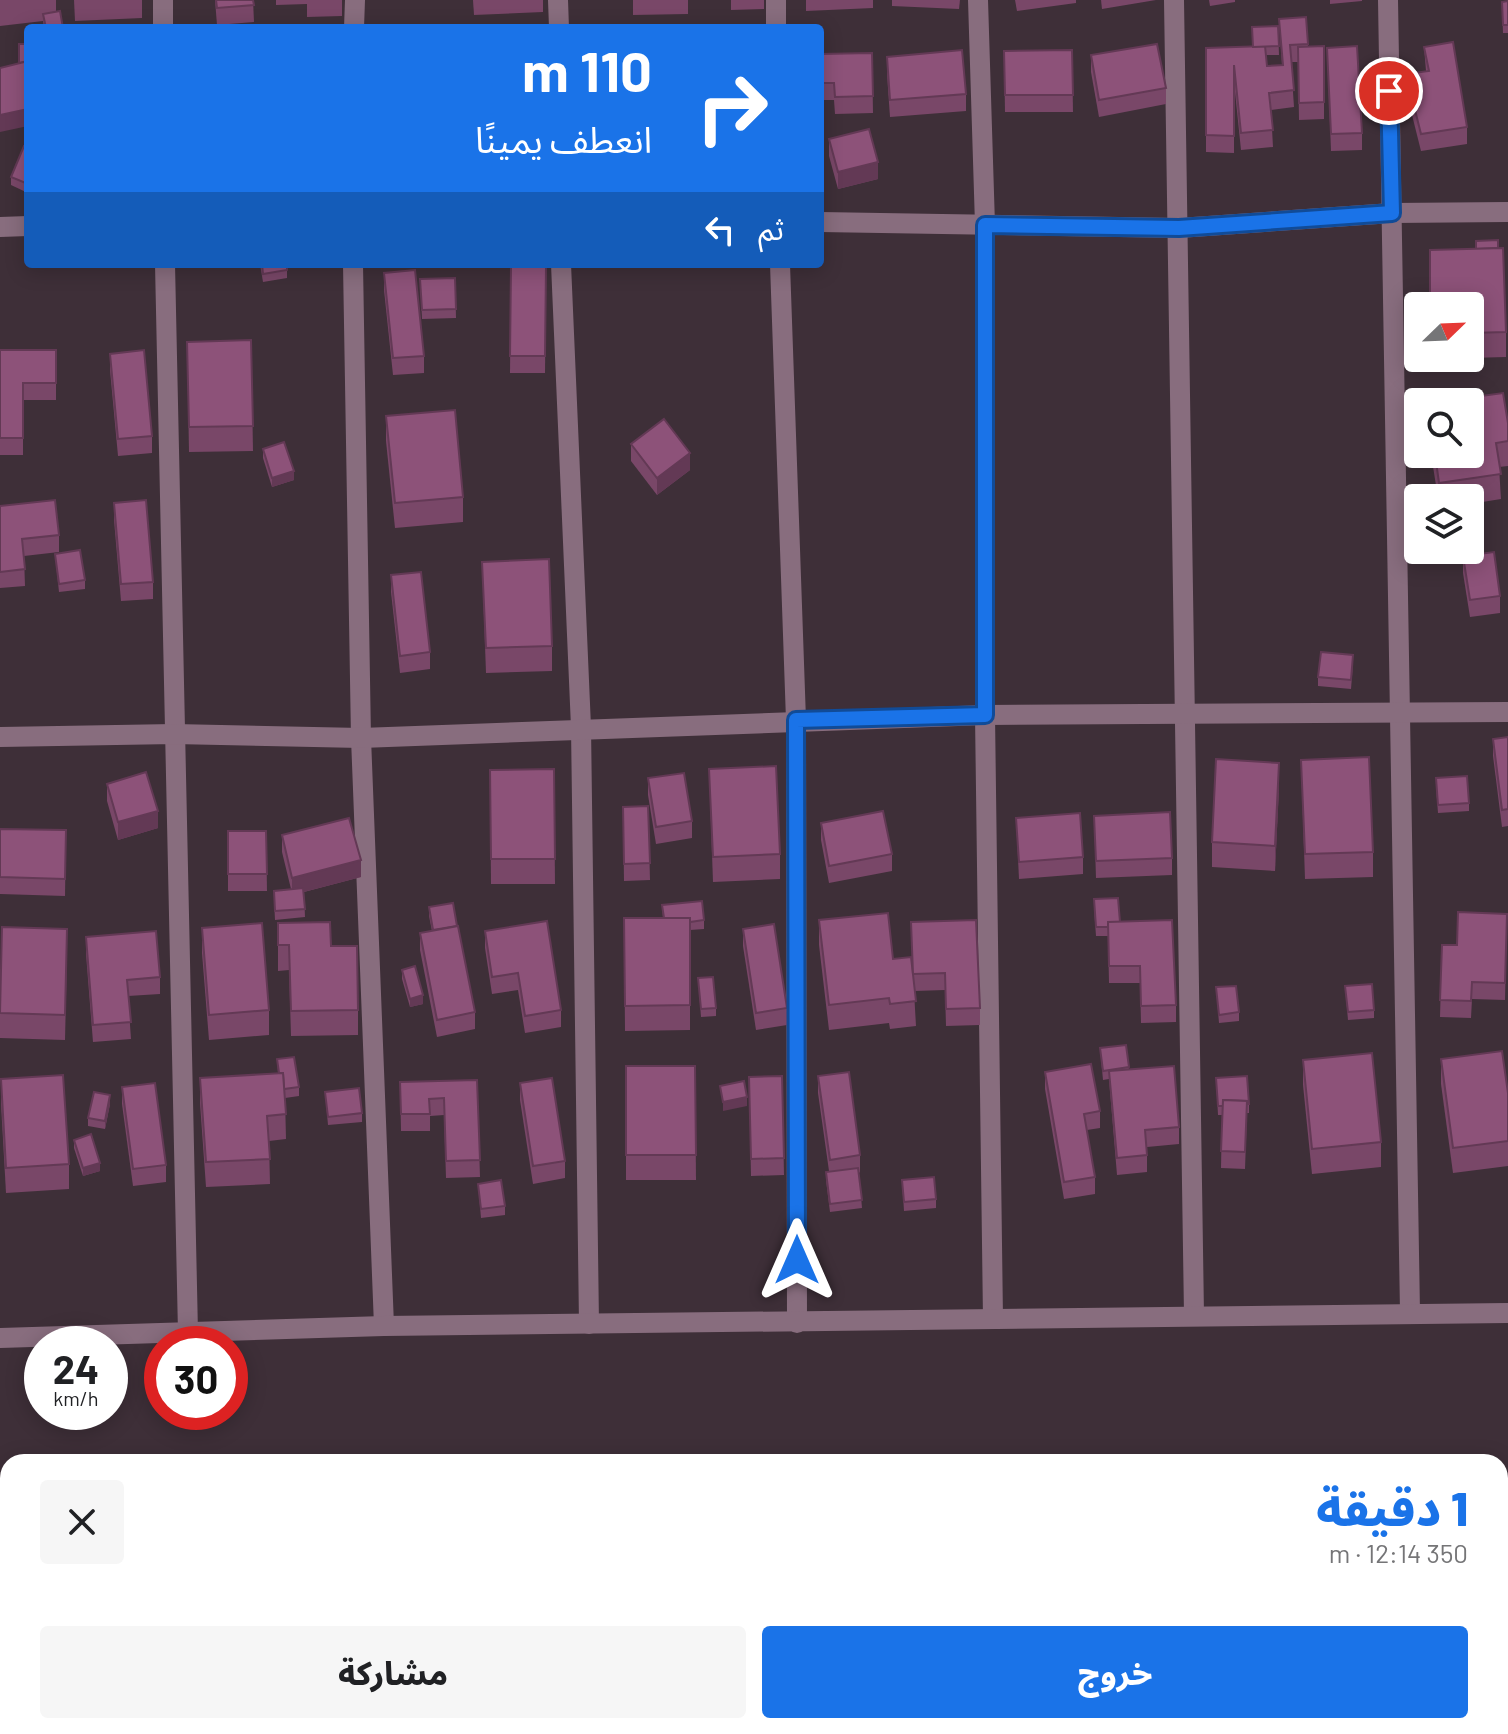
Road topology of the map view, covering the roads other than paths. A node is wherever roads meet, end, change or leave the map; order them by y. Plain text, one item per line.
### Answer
1 (163, 0) edge
2 (355, 0) edge
3 (558, 0) edge
4 (776, 0) edge
5 (978, 0) edge
6 (1174, 0) edge
7 (1388, 0) edge
8 (163, 24) edge
9 (354, 24) edge
10 (559, 24) edge
11 (776, 24) edge
12 (1508, 212) edge
13 (1392, 213) junction
14 (824, 222) edge
15 (985, 225) junction
16 (24, 226) edge
17 (0, 227) edge
18 (1179, 228) junction
19 (165, 268) edge
20 (353, 268) edge
21 (561, 268) edge
22 (780, 268) edge
23 (1508, 712) edge
24 (1187, 714) junction
25 (1402, 714) junction
26 (985, 715) junction
27 (796, 720) junction
28 (581, 727) junction
29 (174, 734) junction
30 (0, 737) edge
31 (361, 738) junction
32 (1410, 1312) junction
33 (1508, 1313) edge
34 (1194, 1315) junction
35 (993, 1319) junction
36 (797, 1323) junction
37 (589, 1324) junction
38 (188, 1326) edge
39 (384, 1326) junction
40 (248, 1331) edge
41 (144, 1334) edge
42 (0, 1338) edge

1 - 8 street
2 - 9 street
3 - 10 street
4 - 11 street
5 - 15 street
6 - 18 street
7 - 13 street
12 - 13 street
13 - 18 street
13 - 25 street
14 - 15 street
15 - 18 street
15 - 26 street
16 - 17 street
18 - 24 street
19 - 29 street
20 - 31 street
21 - 28 street
22 - 27 street
23 - 25 street
24 - 25 street
24 - 26 street
24 - 34 street
25 - 32 street
26 - 27 street
26 - 35 street
27 - 28 street
27 - 36 street
28 - 31 street
28 - 37 street
29 - 30 street
29 - 31 street
29 - 38 street
31 - 39 street
32 - 33 street
32 - 34 street
34 - 35 street
35 - 36 street
36 - 37 street
37 - 39 street
39 - 40 street
41 - 42 street

